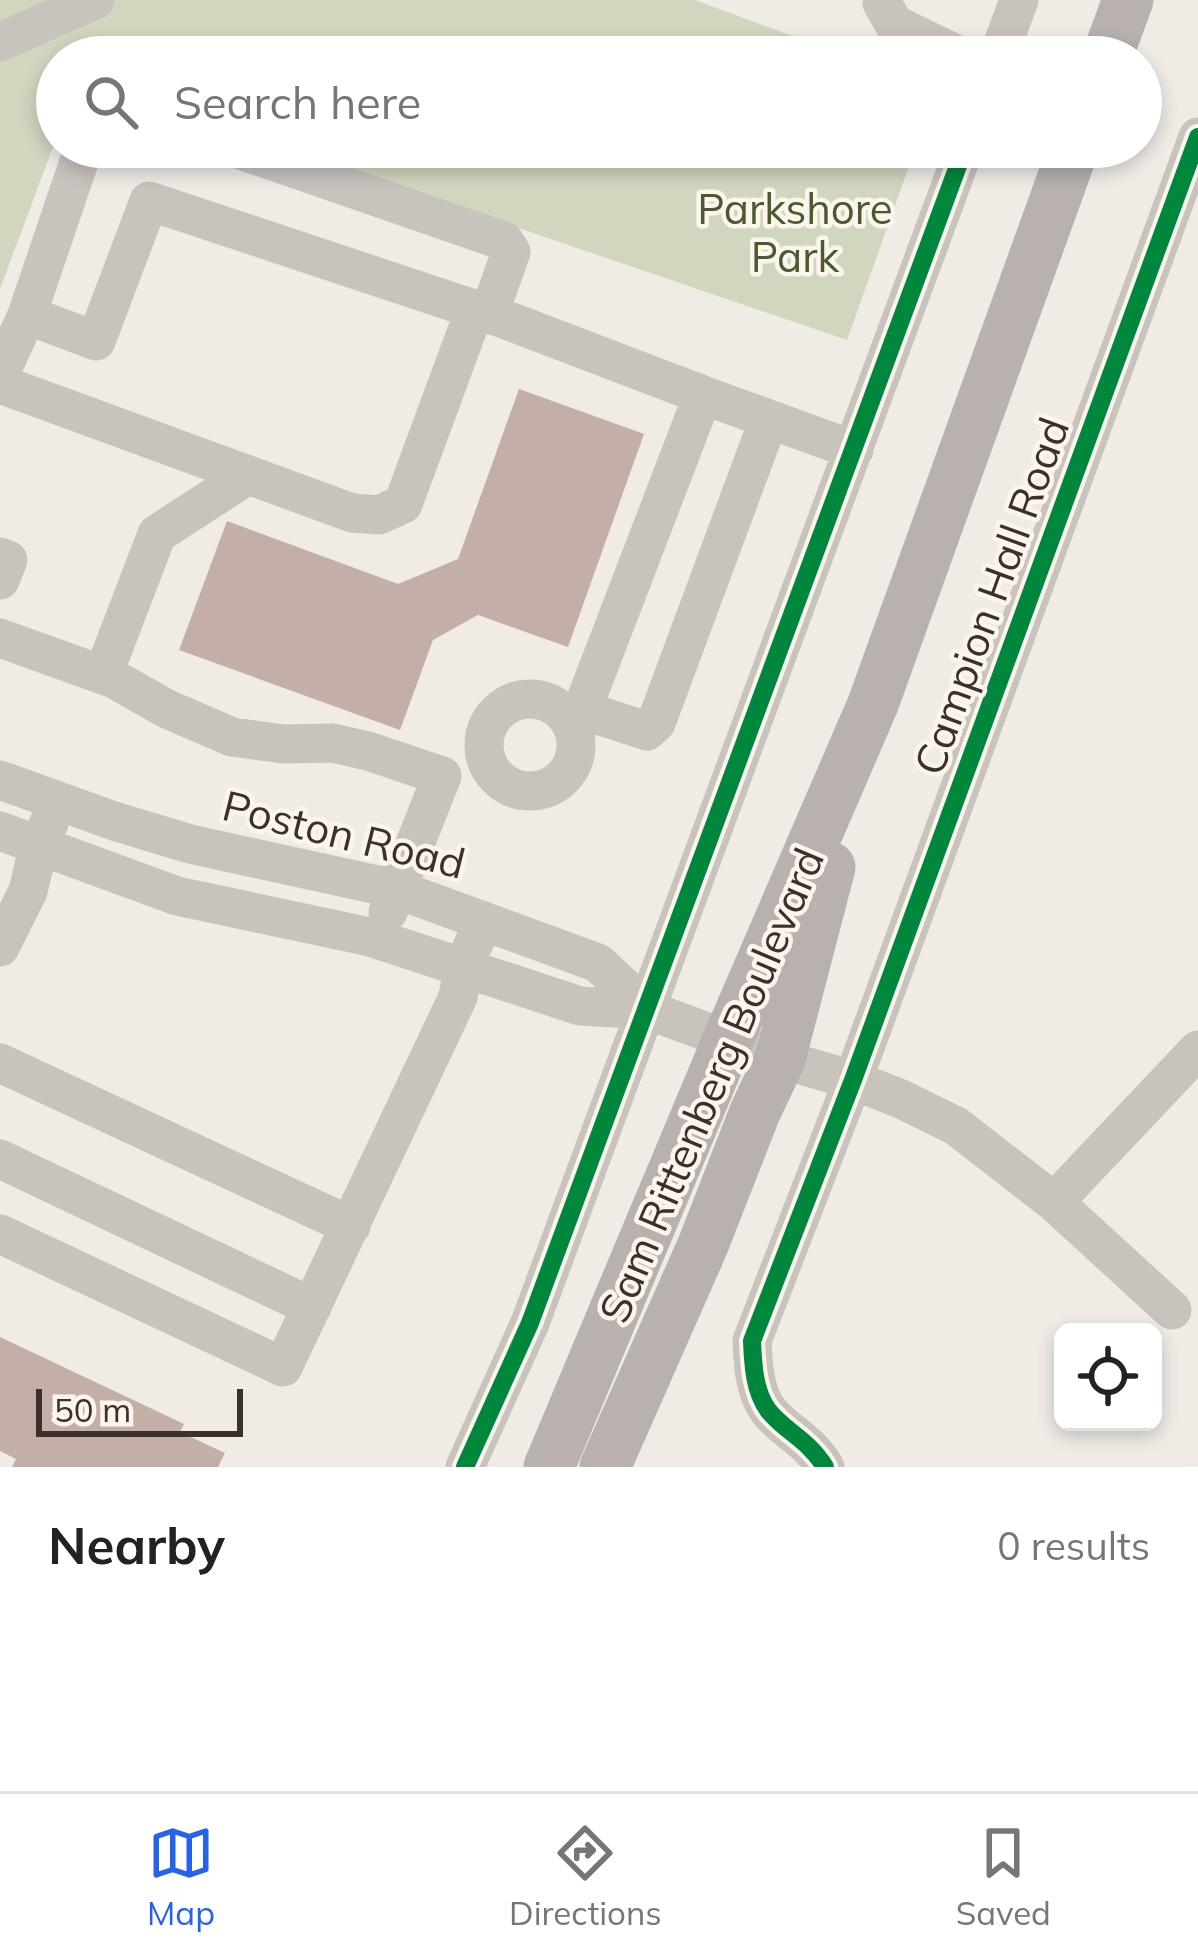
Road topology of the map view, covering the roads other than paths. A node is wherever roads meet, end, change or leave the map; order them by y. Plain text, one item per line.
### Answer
1 (95, 0) edge
2 (883, 0) edge
3 (1019, 0) edge
4 (1128, 0) edge
5 (919, 36) edge
6 (1006, 36) edge
7 (1115, 36) edge
8 (0, 42) edge
9 (1198, 137) edge
10 (77, 168) edge
11 (293, 168) edge
12 (957, 168) edge
13 (1067, 168) edge
14 (482, 312) junction
15 (27, 315) junction
16 (0, 374) edge
17 (0, 384) edge
18 (703, 395) junction
19 (769, 419) junction
20 (854, 450) junction
21 (248, 475) junction
22 (0, 557) edge
23 (0, 580) edge
24 (0, 638) edge
25 (104, 675) junction
26 (873, 704) junction
27 (578, 720) junction
28 (442, 776) junction
29 (0, 780) edge
30 (500, 780) junction
31 (58, 801) junction
32 (0, 831) edge
33 (39, 845) junction
34 (396, 889) junction
35 (484, 921) junction
36 (379, 940) junction
37 (0, 947) edge
38 (463, 968) junction
39 (648, 1010) junction
40 (728, 1040) junction
41 (1198, 1051) edge
42 (780, 1059) junction
43 (0, 1063) edge
44 (853, 1079) junction
45 (0, 1159) edge
46 (1054, 1202) junction
47 (351, 1226) junction
48 (0, 1234) edge
49 (312, 1307) junction
50 (1172, 1310) dead end
51 (465, 1467) edge
52 (549, 1467) edge
53 (605, 1467) edge
54 (824, 1467) edge

1 - 8 street
2 - 5 street
3 - 6 street
4 - 7 main road
9 - 44 street, Campion Hall Road
10 - 15 street
11 - 14 street
12 - 20 street
13 - 26 main road, Sam Rittenberg Boulevard
14 - 15 street
14 - 18 street
14 - 21 street
15 - 16 street
17 - 21 street
18 - 19 street
18 - 27 street
19 - 20 street
19 - 27 street
20 - 39 street
21 - 25 street
22 - 23 street
24 - 25 street
25 - 28 street
26 - 40 main road, Sam Rittenberg Boulevard
26 - 42 main road, Sam Rittenberg Boulevard
27 - 30 street
27 - 30 street
28 - 30 street
28 - 34 street
29 - 31 street, Poston Road
31 - 33 street
31 - 34 street, Poston Road
32 - 33 street, Poston Road
33 - 36 street, Poston Road
33 - 37 street
34 - 35 street, Poston Road
34 - 36 street
35 - 38 street
35 - 39 street, Poston Road
36 - 38 street, Poston Road
38 - 39 street, Poston Road
38 - 47 street
39 - 40 street, Poston Road
39 - 51 street
40 - 42 street, Poston Road
40 - 52 main road, Sam Rittenberg Boulevard
41 - 46 street
42 - 44 street, Poston Road
42 - 53 main road, Sam Rittenberg Boulevard
43 - 47 street
44 - 46 street, Poston Road
44 - 54 street, Campion Hall Road
45 - 49 street
46 - 50 street, Poston Road
47 - 49 street
48 - 49 street

